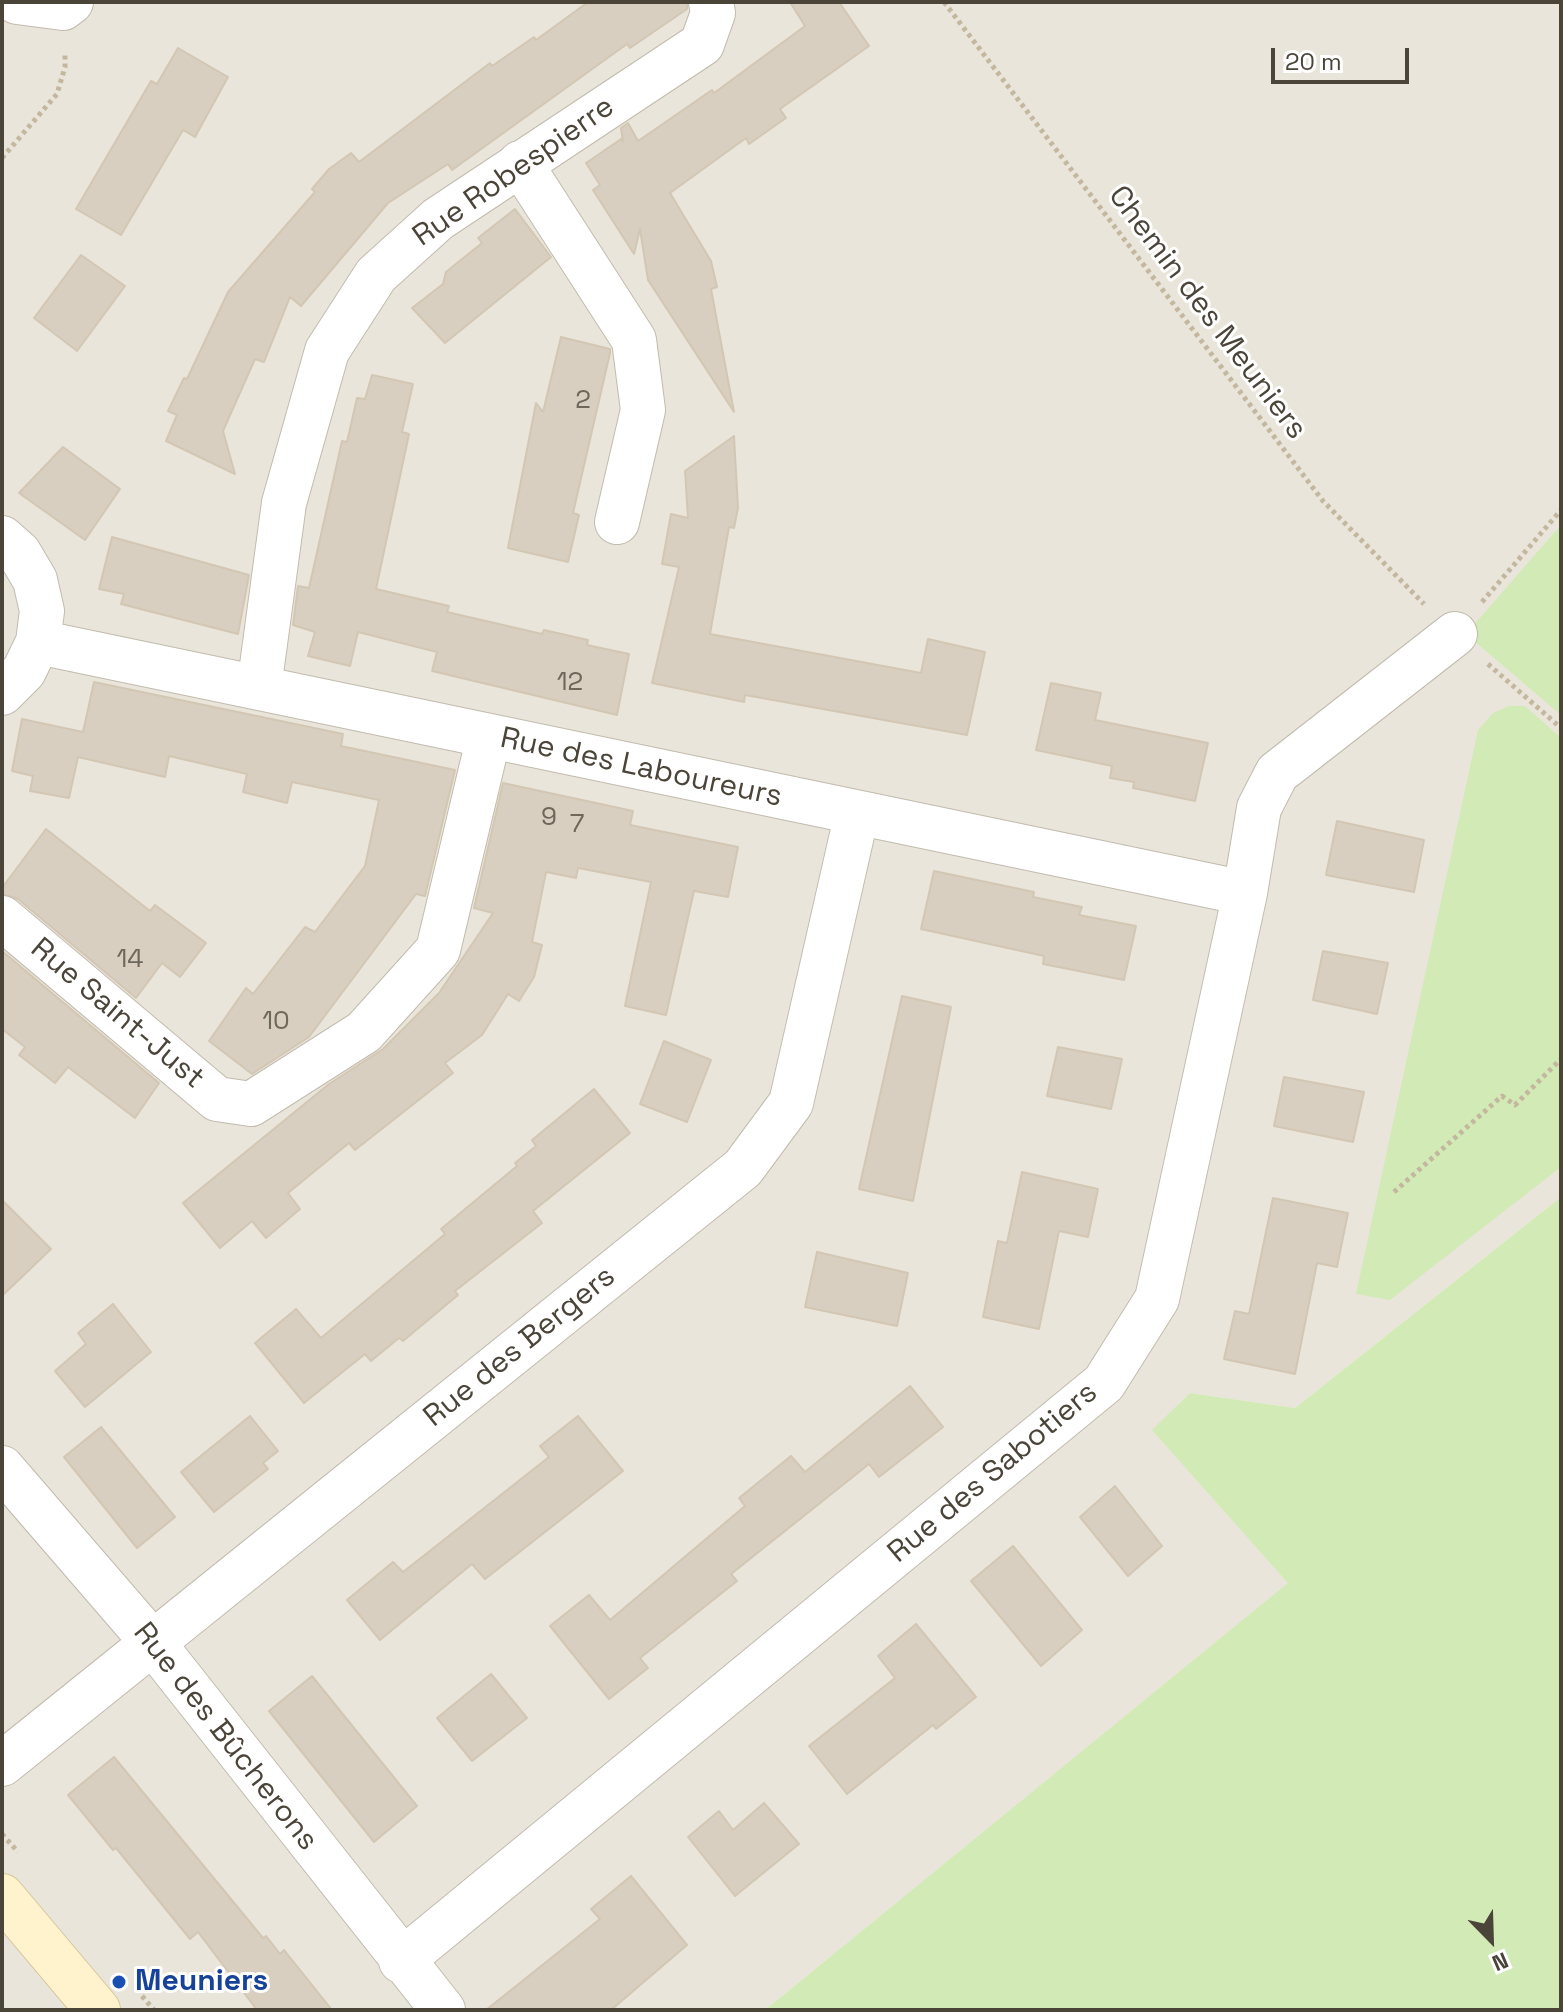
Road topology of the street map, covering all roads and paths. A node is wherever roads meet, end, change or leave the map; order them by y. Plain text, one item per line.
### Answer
1 (17, 2) edge
2 (711, 2) edge
3 (944, 2) edge
4 (67, 5) edge
5 (2, 158) edge
6 (520, 163) junction
7 (1561, 510) edge
8 (617, 522) dead end
9 (2, 538) edge
10 (1455, 634) junction
11 (38, 642) junction
12 (259, 688) junction
13 (2, 693) edge
14 (1561, 728) edge
15 (489, 736) junction
16 (857, 813) junction
17 (1245, 893) junction
18 (2, 918) edge
19 (1561, 1059) edge
20 (1394, 1192) dead end
21 (2, 1468) edge
22 (153, 1643) junction
23 (2, 1764) edge
24 (2, 1896) edge
25 (401, 1961) junction
26 (98, 2010) edge
27 (443, 2010) edge

1 - 4 street
2 - 6 street, Rue Robespierre
3 - 10 path, Chemin des Meuniers
4 - 5 path
6 - 8 street
6 - 12 street, Rue Robespierre
7 - 10 path
9 - 11 street
10 - 14 path, Chemin des Meuniers
10 - 17 street, Rue des Sabotiers
11 - 12 street, Rue des Laboureurs
11 - 13 street
12 - 15 street, Rue des Laboureurs
15 - 16 street, Rue des Laboureurs
15 - 18 street, Rue Saint-Just
16 - 17 street, Rue des Laboureurs
16 - 22 street, Rue des Bergers
17 - 25 street, Rue des Sabotiers
19 - 20 path
21 - 22 street, Rue des Bûcherons
22 - 23 street, Rue des Bergers
22 - 25 street, Rue des Bûcherons
24 - 26 street
25 - 27 street, Rue des Bûcherons

